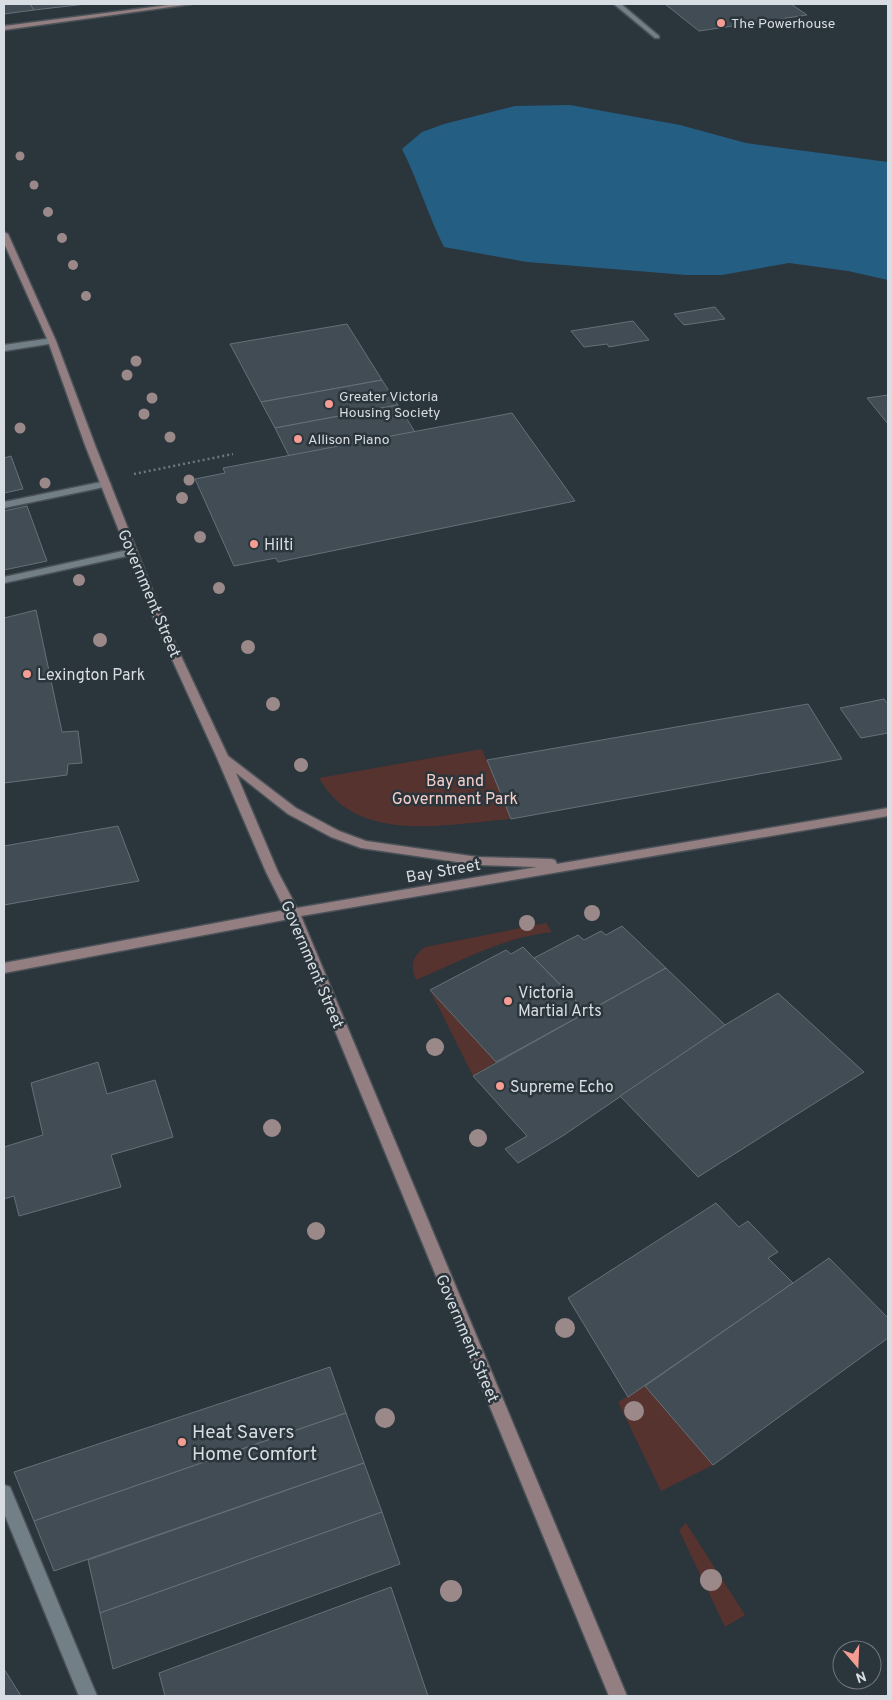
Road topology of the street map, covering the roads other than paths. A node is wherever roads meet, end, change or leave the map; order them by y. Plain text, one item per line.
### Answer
1 (189, 4) edge
2 (617, 4) edge
3 (4, 28) edge
4 (657, 37) dead end
5 (4, 234) edge
6 (52, 341) junction
7 (4, 348) edge
8 (105, 482) junction
9 (4, 504) edge
10 (132, 552) junction
11 (4, 580) edge
12 (224, 758) junction
13 (888, 812) edge
14 (581, 864) junction
15 (293, 913) junction
16 (4, 968) edge
17 (4, 1493) edge
18 (88, 1696) edge
19 (618, 1696) edge

1 - 3 main road
2 - 4 street
5 - 6 main road, Government Street
6 - 7 street
6 - 8 main road, Government Street
8 - 9 street
8 - 10 main road, Government Street
10 - 11 street
10 - 12 main road, Government Street
12 - 14 main road
12 - 15 main road, Government Street
13 - 14 main road, Bay Street
14 - 15 main road, Bay Street
15 - 16 main road, Bay Street
15 - 19 main road, Government Street
17 - 18 street

